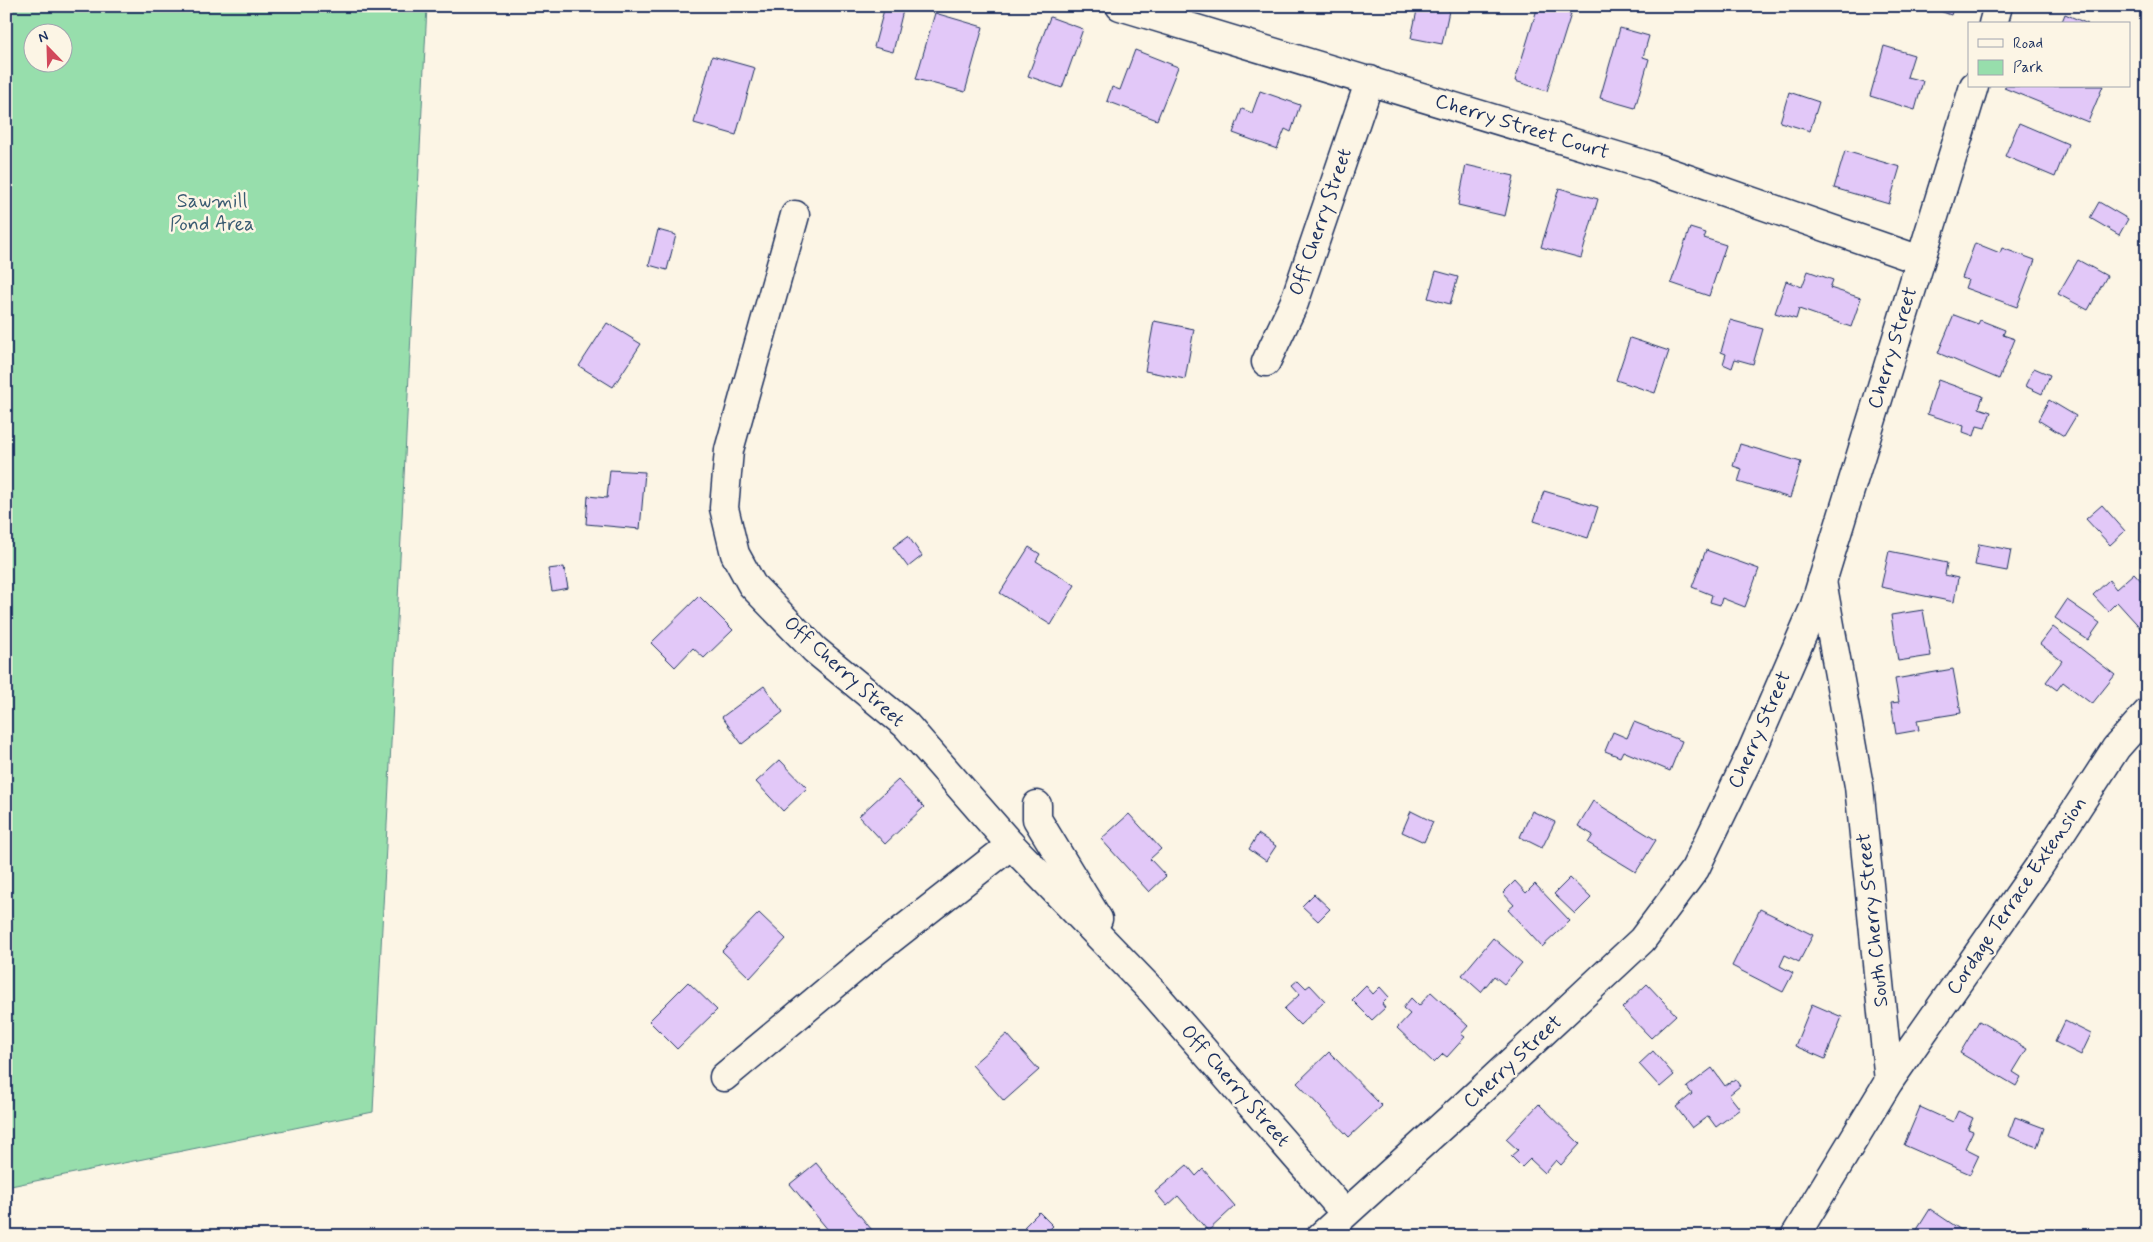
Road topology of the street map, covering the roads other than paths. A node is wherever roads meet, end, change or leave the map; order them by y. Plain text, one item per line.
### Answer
1 (1120, 6) edge
2 (1998, 6) edge
3 (1994, 22) edge
4 (1370, 80) junction
5 (1973, 88) edge
6 (795, 215) dead end
7 (1920, 260) junction
8 (1266, 362) dead end
9 (1822, 581) junction
10 (2147, 714) edge
11 (1037, 806) dead end
12 (1011, 845) junction
13 (1123, 961) junction
14 (724, 1077) dead end
15 (1889, 1081) junction
16 (1345, 1212) junction
17 (1321, 1236) edge
18 (1795, 1236) edge

1 - 4 street, Cherry Street Court
2 - 3 street
4 - 7 street, Cherry Street Court
4 - 8 street, Off Cherry Street
5 - 7 street, Cherry Street
6 - 12 street, Off Cherry Street
7 - 9 street, Cherry Street
9 - 15 street, South Cherry Street
9 - 16 street, Cherry Street
10 - 15 street, Cordage Terrace Extension
11 - 13 street, Off Cherry Street
12 - 13 street, Off Cherry Street
12 - 14 street
13 - 16 street, Off Cherry Street
15 - 18 street
16 - 17 street, Cherry Street

